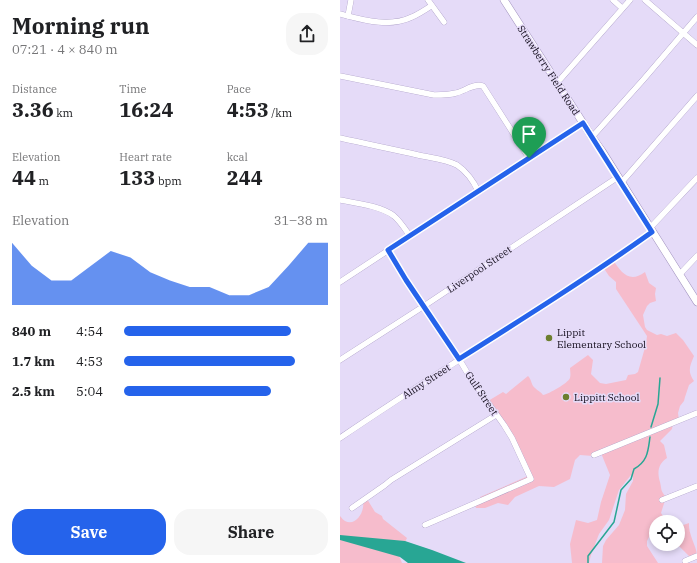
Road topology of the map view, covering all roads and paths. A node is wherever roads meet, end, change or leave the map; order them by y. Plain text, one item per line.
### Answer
1 (351, 0) edge
2 (428, 0) edge
3 (504, 0) edge
4 (613, 0) edge
5 (630, 0) edge
6 (645, 0) edge
7 (431, 6) junction
8 (622, 8) junction
9 (340, 14) edge
10 (348, 16) junction
11 (697, 17) edge
12 (444, 22) dead end
13 (684, 33) junction
14 (697, 45) edge
15 (340, 76) edge
16 (557, 83) junction
17 (697, 96) edge
18 (583, 123) junction
19 (592, 137) junction
20 (340, 138) edge
21 (529, 158) junction
22 (697, 178) edge
23 (620, 180) junction
24 (478, 191) junction
25 (340, 200) edge
26 (651, 230) junction
27 (410, 236) junction
28 (388, 250) junction
29 (697, 256) edge
30 (680, 274) junction
31 (340, 282) edge
32 (697, 302) edge
33 (424, 306) junction
34 (459, 359) junction
35 (340, 360) edge
36 (697, 413) edge
37 (496, 414) junction
38 (340, 438) edge
39 (594, 455) dead end
40 (697, 486) edge
41 (662, 500) dead end
42 (352, 508) dead end
43 (425, 525) dead end
44 (697, 556) edge
45 (685, 561) dead end

1 - 10 street
2 - 7 street
3 - 16 street, Strawberry Field Road
4 - 8 street
5 - 8 street
6 - 13 street
7 - 10 street
7 - 12 street
8 - 16 street
9 - 10 street
11 - 13 street
13 - 14 street
13 - 19 street
15 - 21 street
16 - 18 street, Strawberry Field Road
17 - 23 street, Liverpool Street
18 - 19 street, Strawberry Field Road
18 - 21 street
19 - 23 street, Strawberry Field Road
20 - 24 street
21 - 24 street
22 - 26 street, Almy Street
23 - 26 street, Strawberry Field Road
23 - 33 street, Liverpool Street
24 - 27 street
25 - 27 street
26 - 30 street, Strawberry Field Road
26 - 34 street, Almy Street
27 - 28 street
28 - 31 street
28 - 33 street, Gulf Street
29 - 30 street
30 - 32 street, Strawberry Field Road
33 - 34 street, Gulf Street
33 - 35 street, Liverpool Street
34 - 37 street, Gulf Street
34 - 38 street, Almy Street
36 - 39 street
37 - 42 street
37 - 43 street, Gulf Street
40 - 41 street
44 - 45 street

